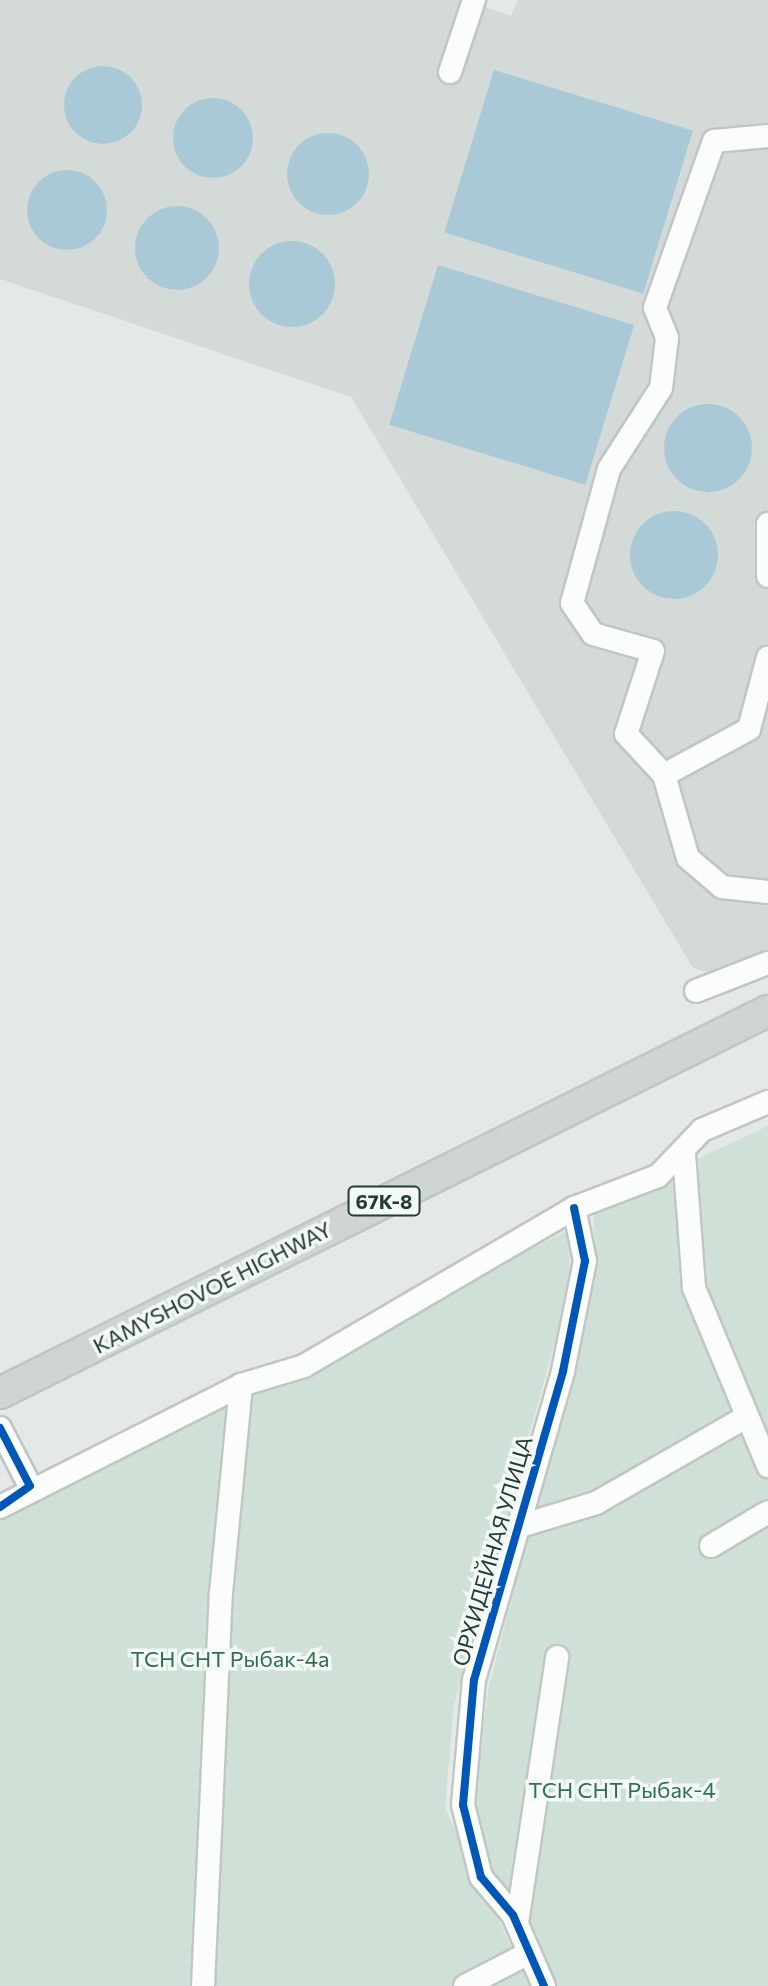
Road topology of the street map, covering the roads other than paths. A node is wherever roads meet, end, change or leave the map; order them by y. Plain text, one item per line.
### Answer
1 (474, 0) edge
2 (450, 72) dead end
3 (768, 136) edge
4 (768, 524) edge
5 (768, 576) edge
6 (768, 657) edge
7 (664, 775) junction
8 (768, 892) edge
9 (768, 963) edge
10 (696, 991) dead end
11 (768, 1011) edge
12 (768, 1102) edge
13 (684, 1154) junction
14 (574, 1208) junction
15 (241, 1385) junction
16 (0, 1393) edge
17 (746, 1417) junction
18 (0, 1428) edge
19 (768, 1466) edge
20 (30, 1486) junction
21 (0, 1507) edge
22 (768, 1512) edge
23 (517, 1527) junction
24 (711, 1546) dead end
25 (557, 1657) dead end
26 (513, 1915) junction
27 (529, 1953) junction
28 (203, 1986) edge
29 (465, 1986) edge
30 (543, 1986) edge

1 - 2 street
3 - 7 street
4 - 5 street
6 - 7 street
7 - 8 street
9 - 10 street
11 - 16 main road, KAMYSHOVOE HIGHWAY / 67К-8
12 - 13 street
13 - 14 street
13 - 17 street
14 - 15 street
14 - 23 street, ОРХИДЕЙНАЯ УЛИЦА
15 - 20 street
15 - 28 street
17 - 19 street
17 - 23 street
18 - 20 street
20 - 21 street
22 - 24 street
23 - 26 street, ОРХИДЕЙНАЯ УЛИЦА
25 - 26 street
26 - 27 street, ОРХИДЕЙНАЯ УЛИЦА
26 - 30 street
27 - 29 street
27 - 30 street, ОРХИДЕЙНАЯ УЛИЦА

